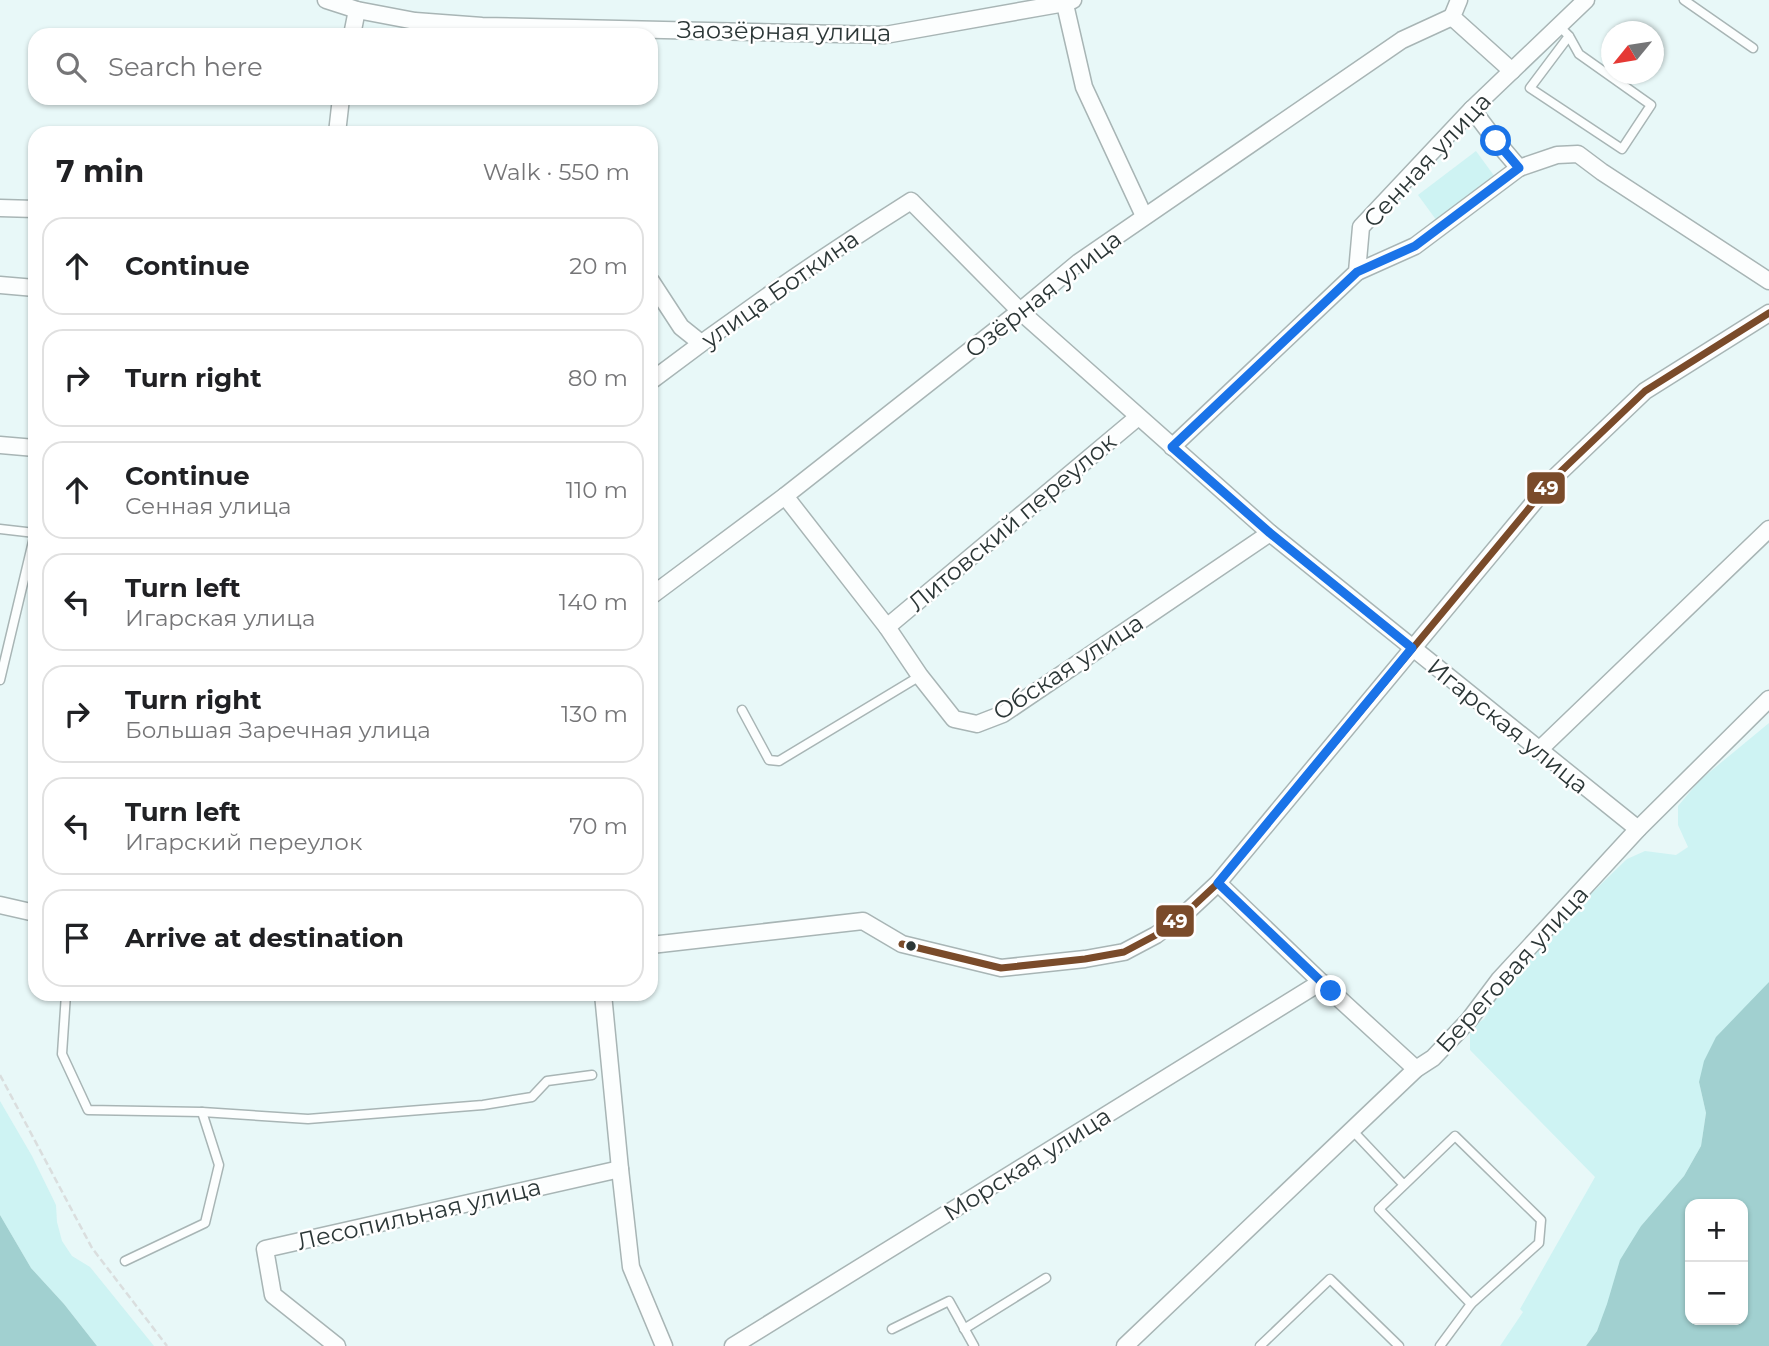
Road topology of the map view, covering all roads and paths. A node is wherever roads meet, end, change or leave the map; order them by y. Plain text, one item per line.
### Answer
1 (326, 0) edge
2 (1459, 0) edge
3 (1586, 0) edge
4 (1684, 0) edge
5 (1068, 1) edge
6 (357, 10) junction
7 (1452, 17) junction
8 (353, 28) edge
9 (572, 28) edge
10 (658, 30) edge
11 (1564, 31) junction
12 (1753, 48) dead end
13 (1512, 71) junction
14 (340, 105) edge
15 (1472, 109) junction
16 (338, 126) edge
17 (1519, 168) junction
18 (911, 201) joint
19 (0, 208) edge
20 (28, 209) edge
21 (1144, 216) junction
22 (1357, 272) junction
23 (1769, 281) edge
24 (0, 285) edge
25 (28, 287) edge
26 (658, 292) edge
27 (1020, 311) junction
28 (1769, 313) edge
29 (701, 343) junction
30 (658, 377) edge
31 (1138, 417) junction
32 (0, 446) edge
33 (1172, 447) junction
34 (28, 448) edge
35 (785, 496) junction
36 (0, 529) edge
37 (1769, 529) edge
38 (28, 532) edge
39 (1270, 533) junction
40 (28, 562) edge
41 (658, 591) edge
42 (887, 627) junction
43 (1412, 648) junction
44 (920, 676) junction
45 (0, 680) edge
46 (1769, 699) edge
47 (742, 710) dead end
48 (1539, 750) junction
49 (1638, 830) junction
50 (1218, 883) junction
51 (0, 905) edge
52 (28, 911) edge
53 (658, 944) edge
54 (1321, 982) junction
55 (66, 1001) edge
56 (604, 1001) edge
57 (1416, 1069) junction
58 (0, 1075) edge
59 (592, 1075) dead end
60 (202, 1112) junction
61 (1352, 1130) junction
62 (620, 1169) junction
63 (1404, 1185) junction
64 (125, 1261) dead end
65 (1046, 1278) dead end
66 (1471, 1304) junction
67 (892, 1329) dead end
68 (964, 1329) junction
69 (167, 1346) edge
70 (337, 1346) edge
71 (664, 1346) edge
72 (733, 1346) edge
73 (974, 1346) edge
74 (1125, 1346) edge
75 (1260, 1346) edge
76 (1399, 1346) edge
77 (1440, 1346) edge

1 - 6 street, Заозёрная улица
2 - 7 street
3 - 11 street, Сенная улица
4 - 12 lane
5 - 10 street, Заозёрная улица
5 - 21 street
6 - 8 street
6 - 9 street, Заозёрная улица
7 - 13 street
7 - 21 street, Озёрная улица
11 - 11 lane
11 - 13 street, Сенная улица
13 - 15 street, Сенная улица
14 - 16 street
15 - 17 street
15 - 22 street, Сенная улица
17 - 22 street
17 - 23 street
18 - 27 street, Игарская улица
18 - 29 street, улица Боткина
19 - 20 street
21 - 27 street, Озёрная улица
22 - 33 street
24 - 25 street
26 - 29 street
27 - 31 street, Игарская улица
27 - 35 street, Озёрная улица
28 - 43 street
29 - 30 street, улица Боткина
31 - 33 street, Игарская улица
31 - 42 street, Литовский переулок
32 - 34 street
33 - 39 street, Игарская улица
35 - 41 street, Озёрная улица
35 - 42 street, Обская улица
36 - 38 lane
37 - 48 street
39 - 43 street, Игарская улица
39 - 44 street, Обская улица
40 - 45 lane
42 - 44 street, Обская улица
43 - 48 street, Игарская улица
43 - 50 street
44 - 47 lane
46 - 49 street, Береговая улица
48 - 49 street, Игарская улица
49 - 57 street, Береговая улица
50 - 53 street
50 - 54 street
51 - 52 street
54 - 57 street
54 - 72 street, Морская улица
55 - 60 lane
56 - 62 street
57 - 61 street, Береговая улица
58 - 69 path
59 - 60 lane
60 - 64 lane
61 - 63 lane
61 - 74 street, Береговая улица
62 - 70 street, Лесопильная улица
62 - 71 street
63 - 66 lane
63 - 66 lane
65 - 68 lane
66 - 77 lane
67 - 68 lane
68 - 73 lane
75 - 76 lane

